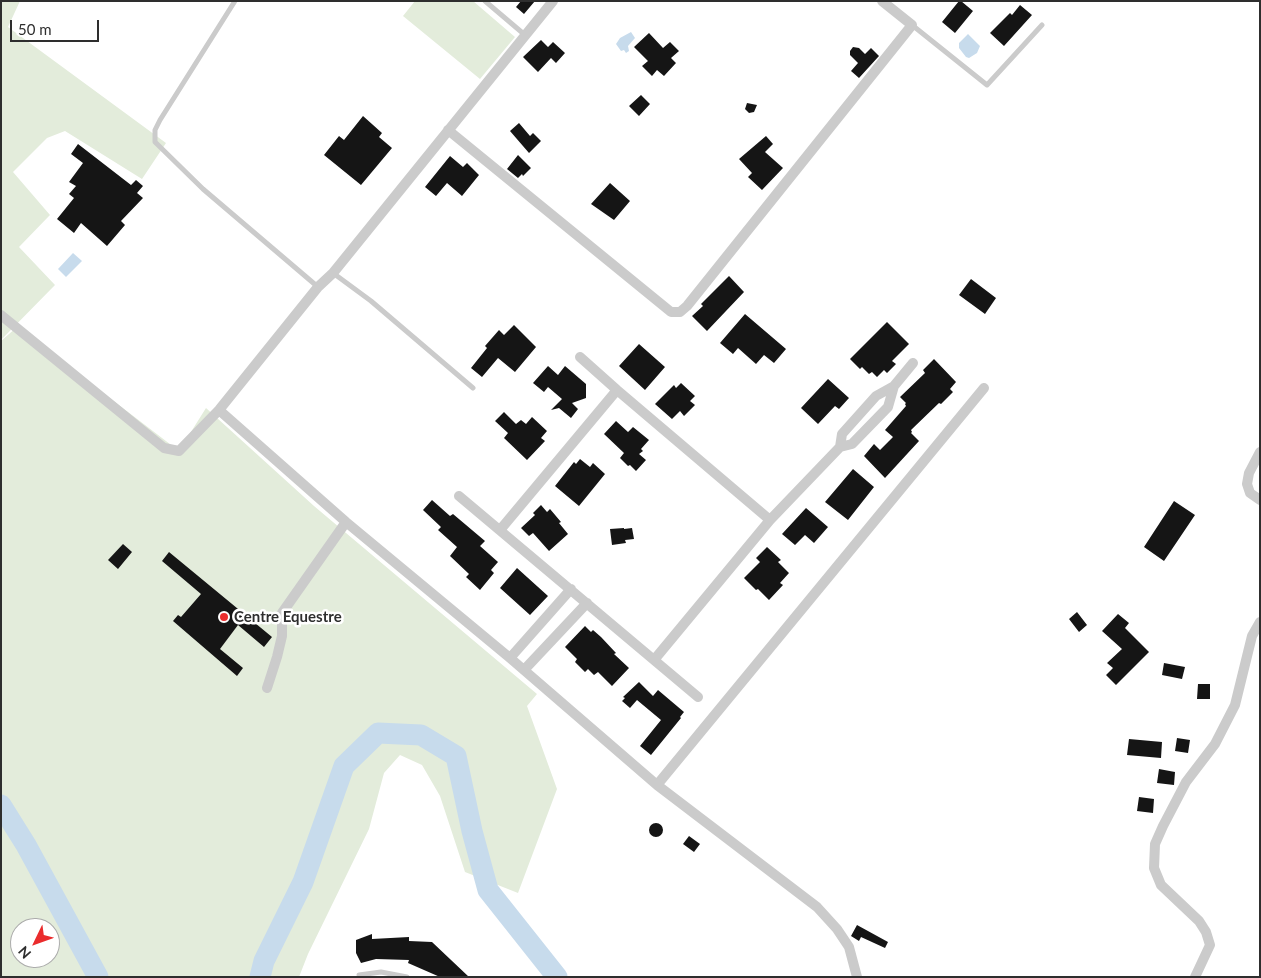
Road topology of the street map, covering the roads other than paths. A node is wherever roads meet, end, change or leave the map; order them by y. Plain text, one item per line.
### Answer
1 (235, 1) edge
2 (485, 1) edge
3 (553, 1) edge
4 (882, 1) edge
5 (912, 25) junction
6 (1042, 25) dead end
7 (525, 35) junction
8 (448, 130) junction
9 (333, 273) junction
10 (318, 287) junction
11 (1, 315) edge
12 (580, 357) dead end
13 (912, 363) dead end
14 (894, 386) junction
15 (473, 388) dead end
16 (984, 388) dead end
17 (617, 390) junction
18 (219, 410) junction
19 (840, 446) junction
20 (1260, 452) edge
21 (459, 496) dead end
22 (1260, 500) edge
23 (770, 520) junction
24 (346, 522) junction
25 (500, 530) junction
26 (570, 589) junction
27 (587, 603) junction
28 (1260, 622) edge
29 (510, 658) junction
30 (654, 660) junction
31 (524, 670) junction
32 (266, 688) dead end
33 (698, 697) dead end
34 (657, 785) junction
35 (358, 975) dead end
36 (407, 977) edge
37 (857, 977) edge
38 (1195, 977) edge

1 - 10 lane
2 - 7 lane
3 - 7 street
4 - 5 street
5 - 6 lane
5 - 8 street
7 - 8 street
8 - 9 street
9 - 10 street
9 - 15 lane
10 - 18 street
11 - 18 street
12 - 17 street
13 - 14 street
14 - 19 street
14 - 19 street
16 - 34 street
17 - 23 street
17 - 25 street
18 - 24 street
19 - 23 street
20 - 22 street
21 - 25 street
23 - 30 street
24 - 29 street
24 - 32 street
25 - 26 street
26 - 27 street
26 - 29 street
27 - 30 street
27 - 31 street
28 - 38 street
29 - 31 street
30 - 33 street
31 - 34 street
34 - 37 street
35 - 36 lane

